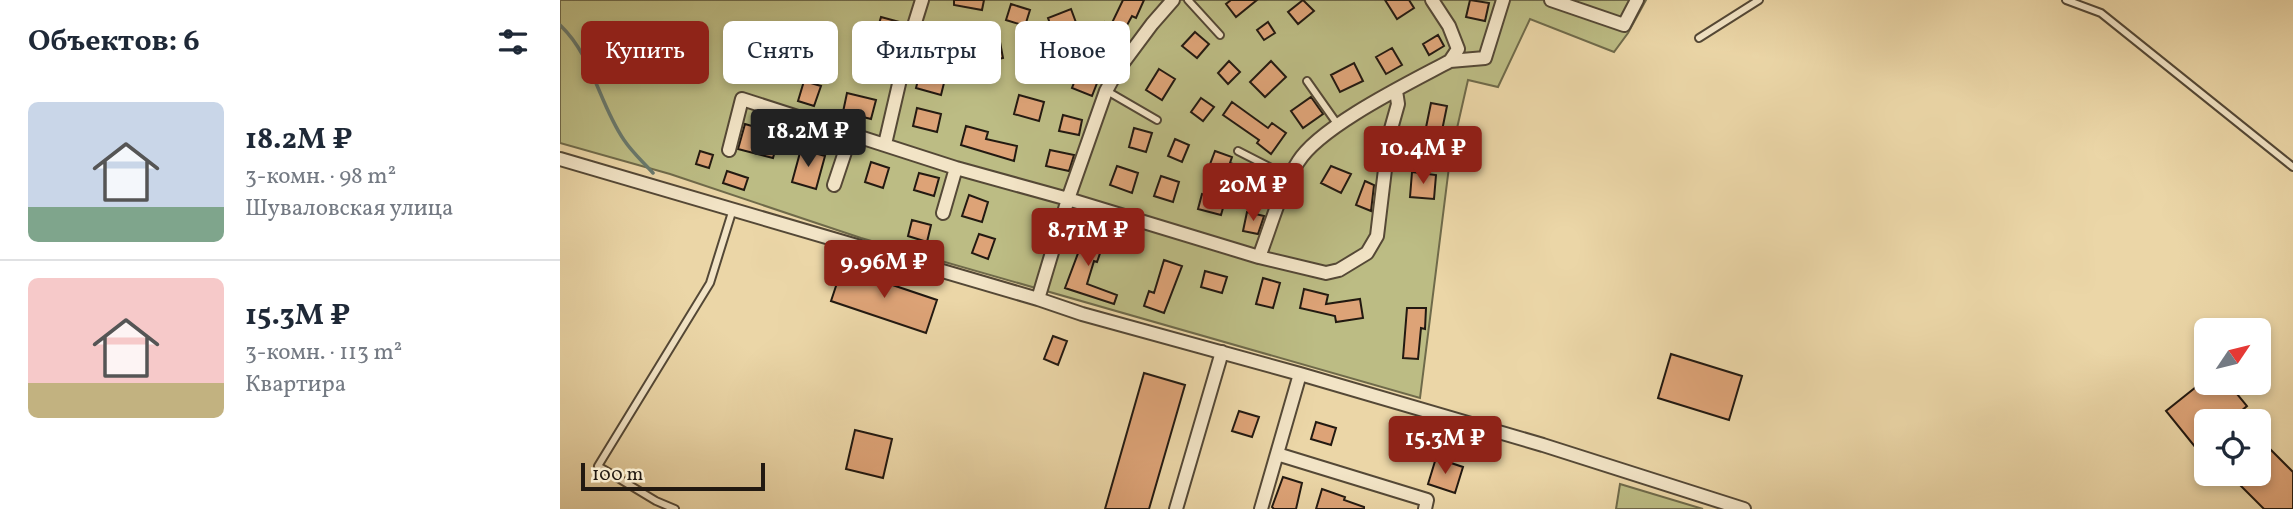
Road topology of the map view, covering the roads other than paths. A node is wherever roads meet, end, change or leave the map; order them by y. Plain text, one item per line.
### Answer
1 (922, 0) edge
2 (1173, 0) edge
3 (1188, 0) edge
4 (1432, 0) edge
5 (1503, 0) edge
6 (1551, 0) edge
7 (1637, 0) edge
8 (1759, 0) edge
9 (2066, 0) edge
10 (915, 21) edge
11 (1220, 35) dead end
12 (1699, 38) dead end
13 (1130, 53) edge
14 (1450, 61) junction
15 (1307, 81) dead end
16 (899, 84) edge
17 (1110, 84) edge
18 (1106, 91) junction
19 (1396, 91) junction
20 (1157, 120) dead end
21 (1339, 125) junction
22 (850, 134) junction
23 (884, 144) junction
24 (729, 150) dead end
25 (1238, 151) dead end
26 (560, 159) edge
27 (2293, 167) edge
28 (956, 168) junction
29 (1289, 177) junction
30 (834, 186) dead end
31 (1068, 199) junction
32 (733, 209) junction
33 (943, 212) dead end
34 (1258, 257) junction
35 (1038, 299) junction
36 (1222, 352) junction
37 (1300, 374) junction
38 (1277, 454) junction
39 (675, 509) edge
40 (1176, 509) edge
41 (1261, 509) edge
42 (1425, 509) edge
43 (1744, 509) edge

1 - 10 street
2 - 13 street
3 - 11 lane
4 - 14 street
5 - 14 street
6 - 7 street
8 - 12 lane
9 - 27 lane
14 - 19 street
15 - 21 lane
16 - 23 street
17 - 18 street
18 - 20 lane
18 - 31 street
19 - 21 street
19 - 34 street
21 - 29 street
22 - 23 street
22 - 24 street
22 - 30 street
23 - 28 street
25 - 29 lane
26 - 32 street
28 - 31 street
28 - 33 street
29 - 34 street
31 - 34 street
31 - 35 street
32 - 35 street
32 - 39 lane
35 - 36 street
36 - 37 street
36 - 40 street
37 - 38 street
37 - 43 street
38 - 41 street
38 - 42 street

